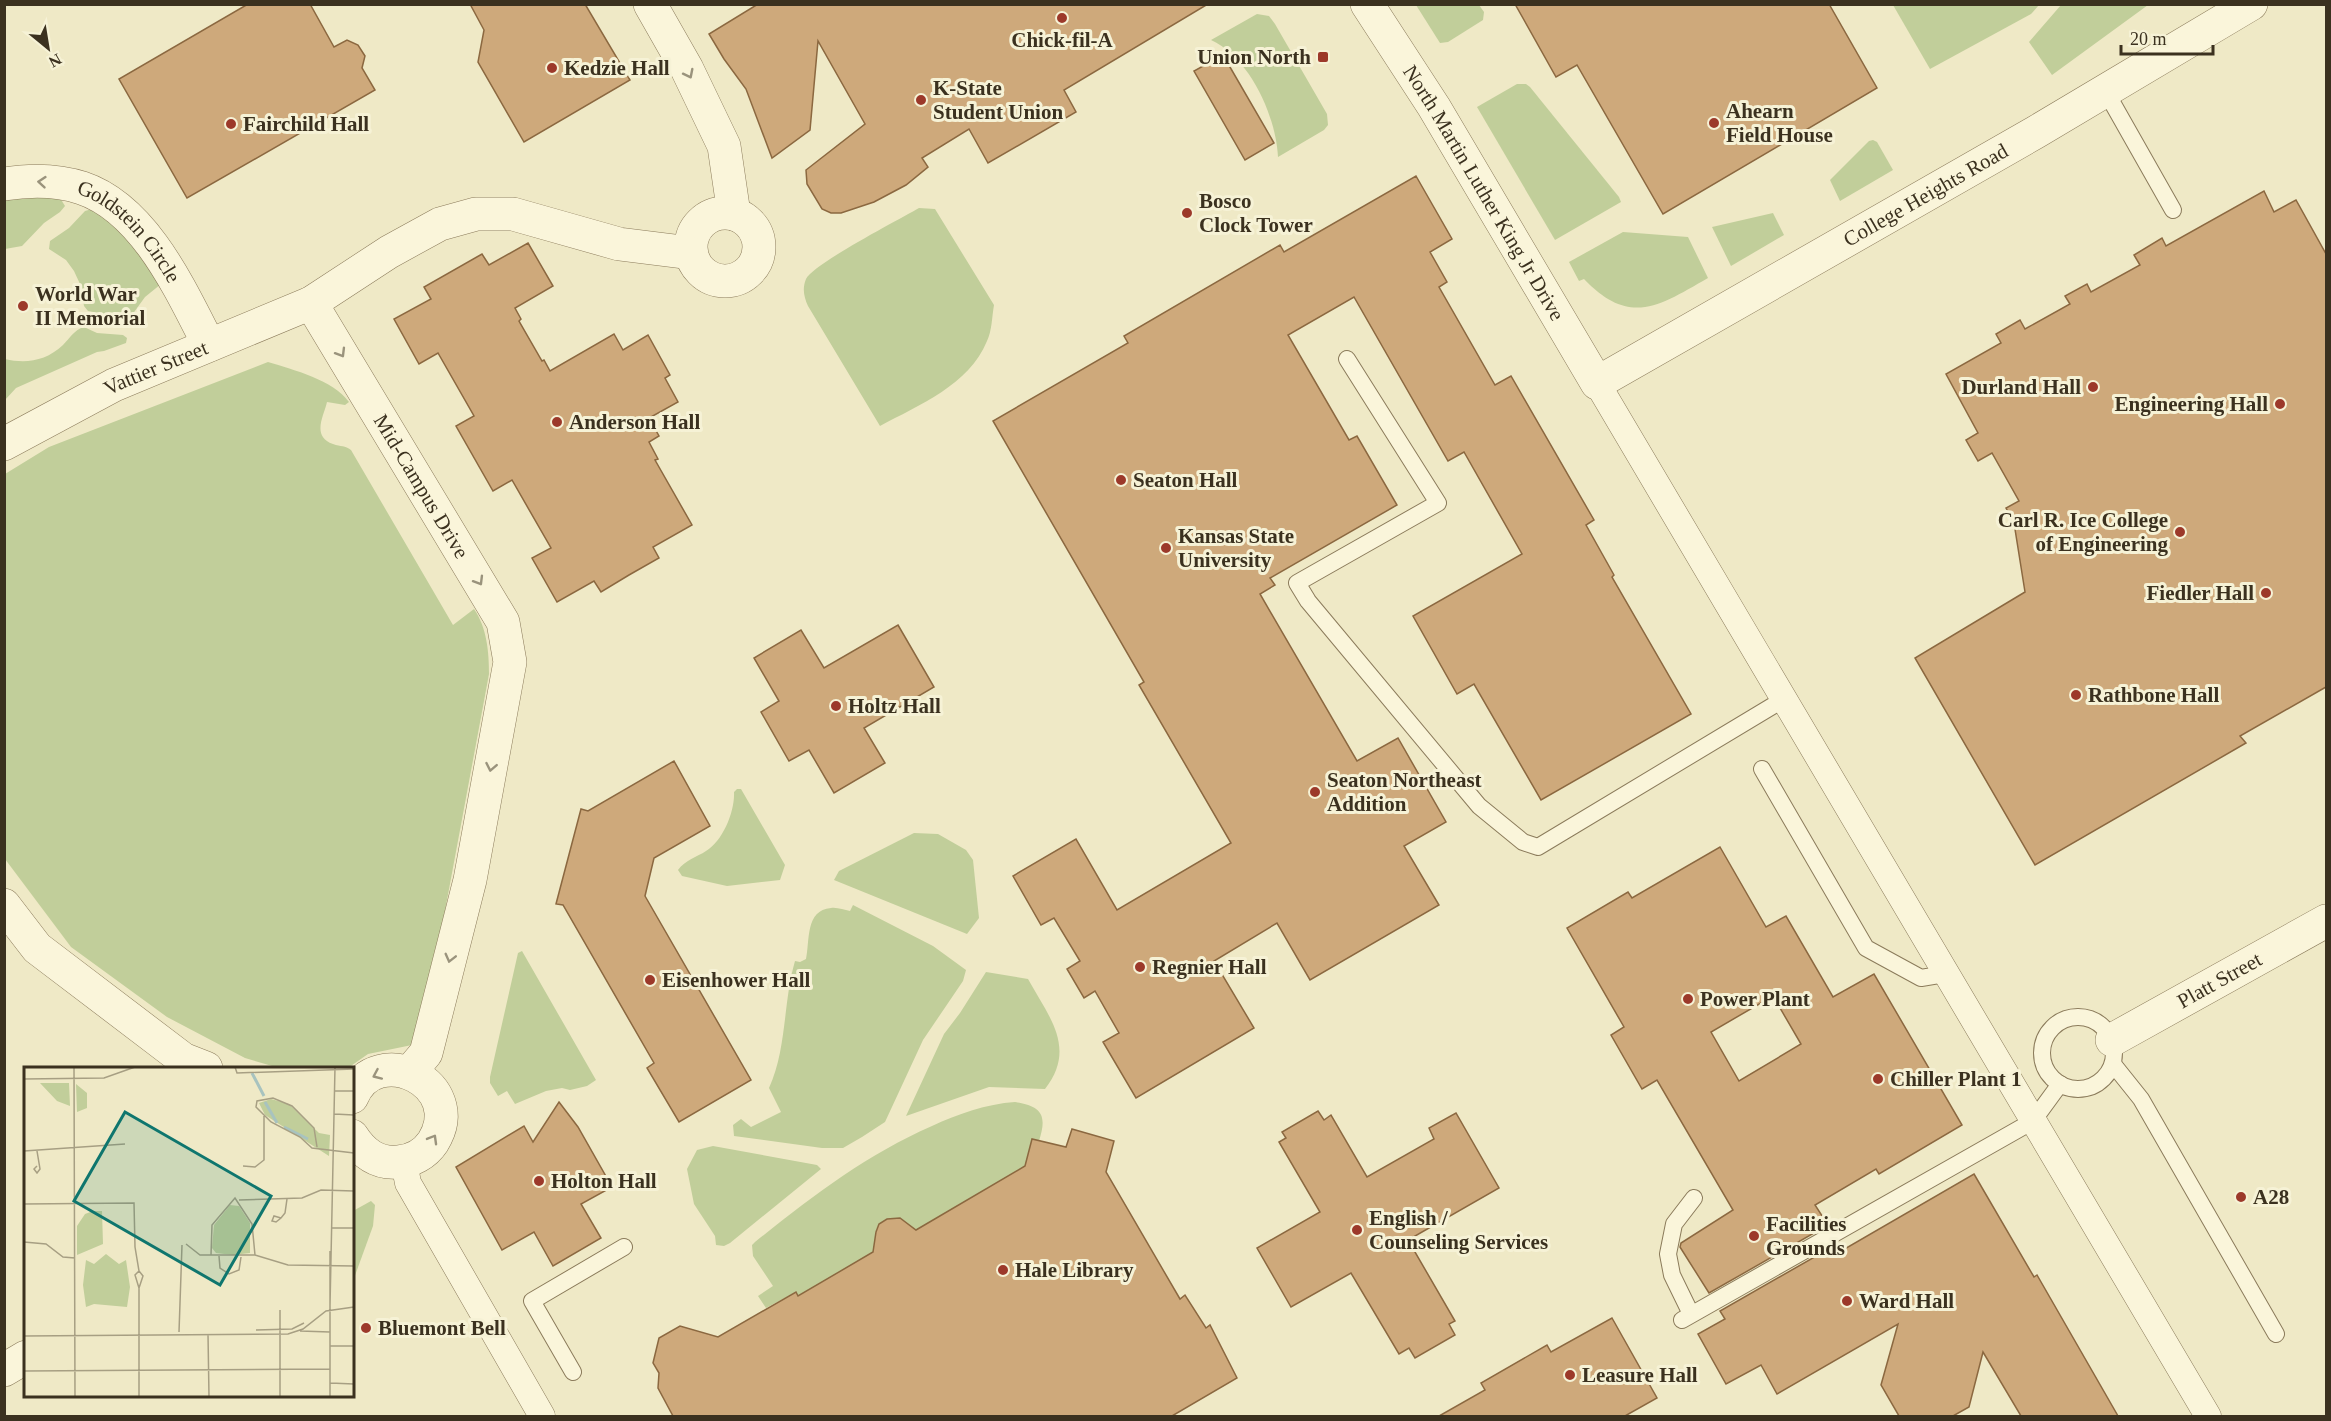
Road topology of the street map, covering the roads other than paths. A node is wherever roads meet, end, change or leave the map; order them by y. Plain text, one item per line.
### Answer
1 (650, 4) edge
2 (1367, 4) edge
3 (2251, 4) edge
4 (2105, 90) junction
5 (4, 184) edge
6 (2173, 210) dead end
7 (734, 214) junction
8 (691, 254) junction
9 (311, 303) junction
10 (209, 345) junction
11 (1347, 359) dead end
12 (1597, 383) junction
13 (4, 444) edge
14 (1784, 699) junction
15 (1762, 769) dead end
16 (4, 905) edge
17 (2326, 921) edge
18 (1945, 974) junction
19 (2113, 1052) junction
20 (203, 1067) edge
21 (410, 1072) junction
22 (2060, 1084) junction
23 (354, 1094) edge
24 (2032, 1121) junction
25 (355, 1145) edge
26 (404, 1162) junction
27 (1695, 1198) dead end
28 (624, 1246) dead end
29 (2276, 1334) dead end
30 (24, 1358) edge
31 (4, 1370) edge
32 (573, 1372) dead end
33 (542, 1416) edge
34 (2208, 1416) edge

1 -> 7 street
2 - 12 street, North Martin Luther King Jr Drive
3 - 4 street, College Heights Road
4 - 6 lane
4 - 12 street, College Heights Road
10 -> 5 street, Goldstein Circle
7 - 8 street
7 - 8 street
8 - 9 street
9 - 10 street, Vattier Street
9 -> 21 street, Mid-Campus Drive
10 - 13 street, Vattier Street
11 - 14 lane
12 - 14 street
14 - 18 street
15 - 18 lane
16 - 20 street
17 - 19 street, Platt Street
18 - 24 street
19 - 22 lane
19 - 22 lane
19 - 29 lane
21 -> 23 street
26 -> 21 street
22 - 24 lane
24 - 27 lane
24 - 34 street
25 - 26 street
26 - 33 street
28 - 32 lane
30 - 31 street

